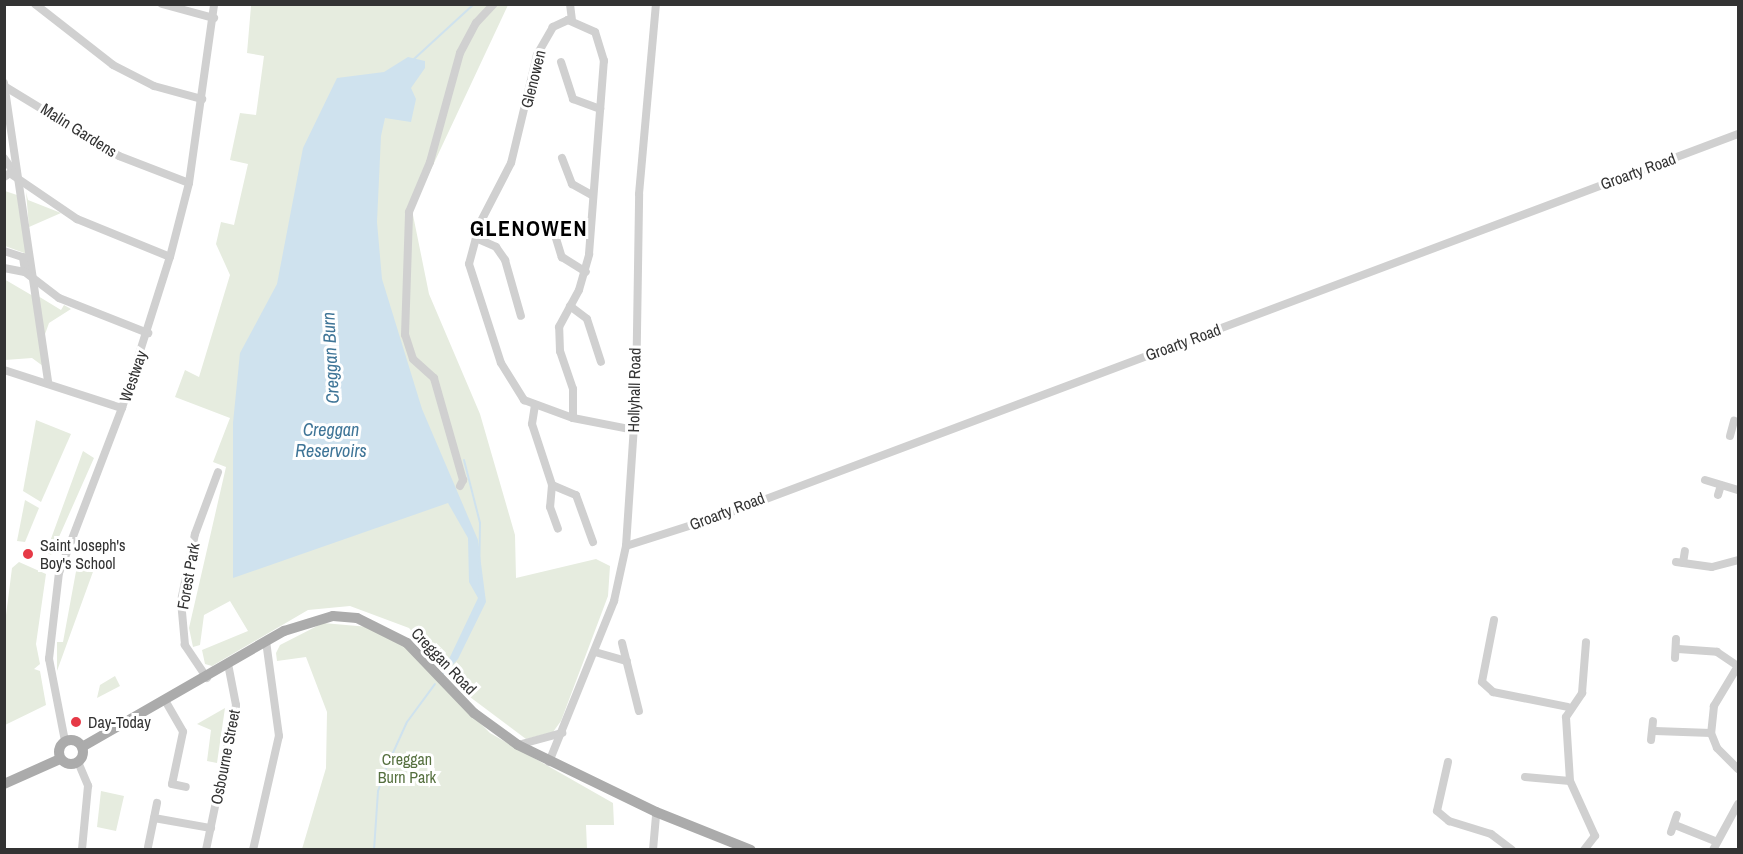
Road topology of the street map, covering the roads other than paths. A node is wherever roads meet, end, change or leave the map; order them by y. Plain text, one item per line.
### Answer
1 (35, 4) edge
2 (162, 4) edge
3 (214, 4) edge
4 (494, 4) edge
5 (570, 4) edge
6 (656, 4) edge
7 (213, 18) junction
8 (572, 20) junction
9 (561, 62) dead end
10 (5, 85) edge
11 (202, 99) junction
12 (600, 110) junction
13 (1738, 134) edge
14 (4, 158) edge
15 (562, 158) dead end
16 (11, 177) edge
17 (189, 183) junction
18 (592, 195) junction
19 (551, 222) dead end
20 (476, 238) junction
21 (4, 251) edge
22 (170, 257) junction
23 (4, 268) edge
24 (25, 272) junction
25 (586, 272) junction
26 (34, 281) junction
27 (570, 306) junction
28 (521, 316) dead end
29 (148, 333) junction
30 (601, 362) dead end
31 (4, 370) edge
32 (48, 381) junction
33 (536, 405) junction
34 (122, 408) junction
35 (573, 418) junction
36 (1734, 421) dead end
37 (634, 430) junction
38 (1733, 434) edge
39 (218, 472) dead end
40 (1705, 480) dead end
41 (552, 485) junction
42 (1721, 485) junction
43 (460, 486) dead end
44 (1738, 490) edge
45 (1718, 495) dead end
46 (558, 529) dead end
47 (593, 542) dead end
48 (626, 546) junction
49 (1685, 551) dead end
50 (1738, 560) edge
51 (1494, 620) dead end
52 (1676, 639) dead end
53 (266, 641) junction
54 (1586, 642) dead end
55 (622, 643) dead end
56 (1678, 649) junction
57 (595, 652) junction
58 (1675, 658) dead end
59 (627, 661) junction
60 (228, 664) junction
61 (1738, 666) edge
62 (207, 678) junction
63 (166, 702) junction
64 (1568, 707) junction
65 (639, 711) dead end
66 (1653, 722) dead end
67 (562, 733) junction
68 (1711, 733) junction
69 (65, 741) junction
70 (518, 745) junction
71 (82, 747) junction
72 (60, 759) junction
73 (78, 762) junction
74 (549, 762) junction
75 (1448, 762) dead end
76 (1738, 769) edge
77 (1525, 777) dead end
78 (1570, 781) junction
79 (4, 784) edge
80 (186, 787) dead end
81 (157, 803) dead end
82 (1738, 804) edge
83 (656, 812) junction
84 (1677, 815) dead end
85 (154, 818) junction
86 (210, 828) junction
87 (1714, 845) edge
88 (147, 847) dead end
89 (82, 849) edge
90 (206, 849) edge
91 (253, 849) edge
92 (653, 849) edge
93 (751, 849) edge
94 (1512, 849) edge
95 (1584, 849) edge

1 - 11 street
2 - 7 street
3 - 7 street, Westway
4 - 43 street
5 - 8 street
6 - 37 street, Hollyhall Road
7 - 11 street, Westway
8 - 12 street
8 - 20 street, Glenowen
9 - 12 street
10 - 16 street
10 - 17 street, Malin Gardens
11 - 17 street, Westway
12 - 18 street
13 - 48 street, Groarty Road
14 - 16 street
15 - 18 street
16 - 22 street
16 - 26 street
17 - 22 street, Westway
18 - 25 street
19 - 25 street
20 - 28 street
20 - 33 street, Glenowen
21 - 24 street
22 - 29 street, Westway
23 - 24 street
24 - 26 street
25 - 27 street
26 - 29 street
26 - 32 street
27 - 30 street
27 - 35 street
29 - 34 street, Westway
31 - 32 street
32 - 34 street
33 - 35 street, Glenowen
33 - 41 street
34 - 69 street, Westway
35 - 37 street, Glenowen
36 - 38 street
37 - 48 street, Hollyhall Road
39 - 62 street, Forest Park
40 - 42 street
41 - 46 street
41 - 47 street
42 - 44 street
42 - 45 street
48 - 57 street, Hollyhall Road
49 - 50 street
51 - 64 street
52 - 56 street
53 - 60 main road, Creggan Road
53 - 70 main road, Creggan Road
53 - 91 street
54 - 64 street
55 - 59 street
56 - 58 street
56 - 61 street
57 - 59 street
57 - 67 street, Hollyhall Road
59 - 65 street
60 - 62 main road, Creggan Road
60 - 86 street, Osbourne Street
61 - 68 street
62 - 63 main road, Creggan Road
63 - 71 main road, Creggan Road
63 - 80 street
64 - 78 street
66 - 68 street
67 - 70 street
67 - 74 street, Hollyhall Road
68 - 76 street
69 - 71 main road
69 - 72 main road
70 - 74 main road, Creggan Road
71 - 73 main road
72 - 73 main road
72 - 79 main road
73 - 89 street
74 - 83 main road, Creggan Road
75 - 94 street
77 - 78 street
78 - 95 street
81 - 85 street
82 - 87 street
83 - 92 street
83 - 93 main road, Creggan Road
84 - 87 street
85 - 86 street
85 - 88 street
86 - 90 street, Osbourne Street

